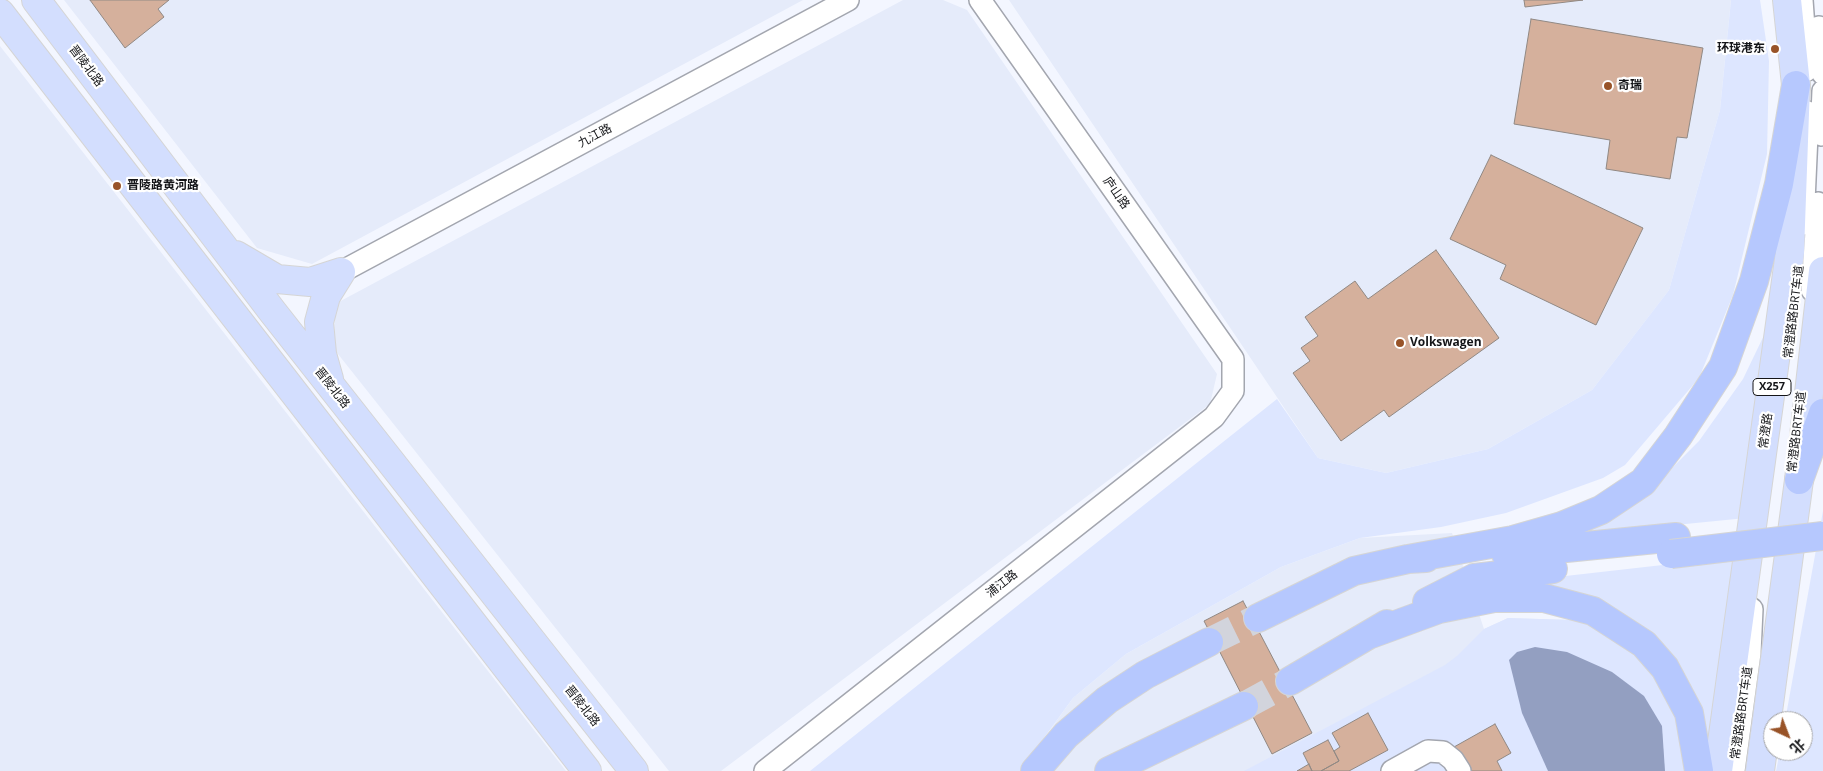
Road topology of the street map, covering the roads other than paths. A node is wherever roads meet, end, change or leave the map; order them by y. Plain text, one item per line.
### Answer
1 (36, 0) edge
2 (848, 0) edge
3 (980, 0) edge
4 (1787, 0) edge
5 (1802, 0) edge
6 (1816, 0) edge
7 (0, 13) edge
8 (1823, 74) edge
9 (1796, 85) junction
10 (1823, 91) edge
11 (223, 247) junction
12 (1823, 270) edge
13 (341, 272) junction
14 (330, 386) junction
15 (1233, 391) joint
16 (1823, 413) edge
17 (1799, 480) junction
18 (1823, 520) edge
19 (1823, 536) edge
20 (1674, 546) junction
21 (1408, 559) junction
22 (1258, 618) tunnel mouth
23 (1371, 634) junction
24 (1209, 642) tunnel mouth
25 (1290, 680) tunnel mouth
26 (1107, 700) junction
27 (1244, 706) tunnel mouth
28 (1194, 731) junction
29 (587, 771) edge
30 (634, 771) edge
31 (765, 771) edge
32 (1035, 771) edge
33 (1052, 771) edge
34 (1108, 771) edge
35 (1133, 771) edge
36 (1392, 771) edge
37 (1460, 771) edge
38 (1699, 771) edge
39 (1718, 771) edge
40 (1734, 771) edge
41 (1750, 771) edge
42 (1760, 771) edge

1 - 11 main road, 晋陵北路
2 - 13 street, 九江路
3 - 15 street, 庐山路
4 - 9 main road, 常澄路 / X257
5 - 40 street, 常澄路路BRT车道
6 - 8 street
7 - 29 main road
9 - 21 highway
9 - 39 main road, 常澄路 / X257
10 - 41 street, 常澄路BRT车道
11 - 13 main road
11 - 14 main road, 晋陵北路
12 - 17 main road, X257
13 - 14 main road
14 - 30 main road, 晋陵北路
15 - 31 street, 浦江路
16 - 17 highway
17 - 42 main road, X257
18 - 20 highway
19 - 20 highway, bridge
20 - 21 highway
20 - 23 highway
21 - 22 highway
23 - 25 highway
23 - 38 highway
24 - 26 highway
26 - 32 highway
26 - 33 highway
27 - 28 highway
28 - 34 highway
28 - 35 highway
36 - 37 street

